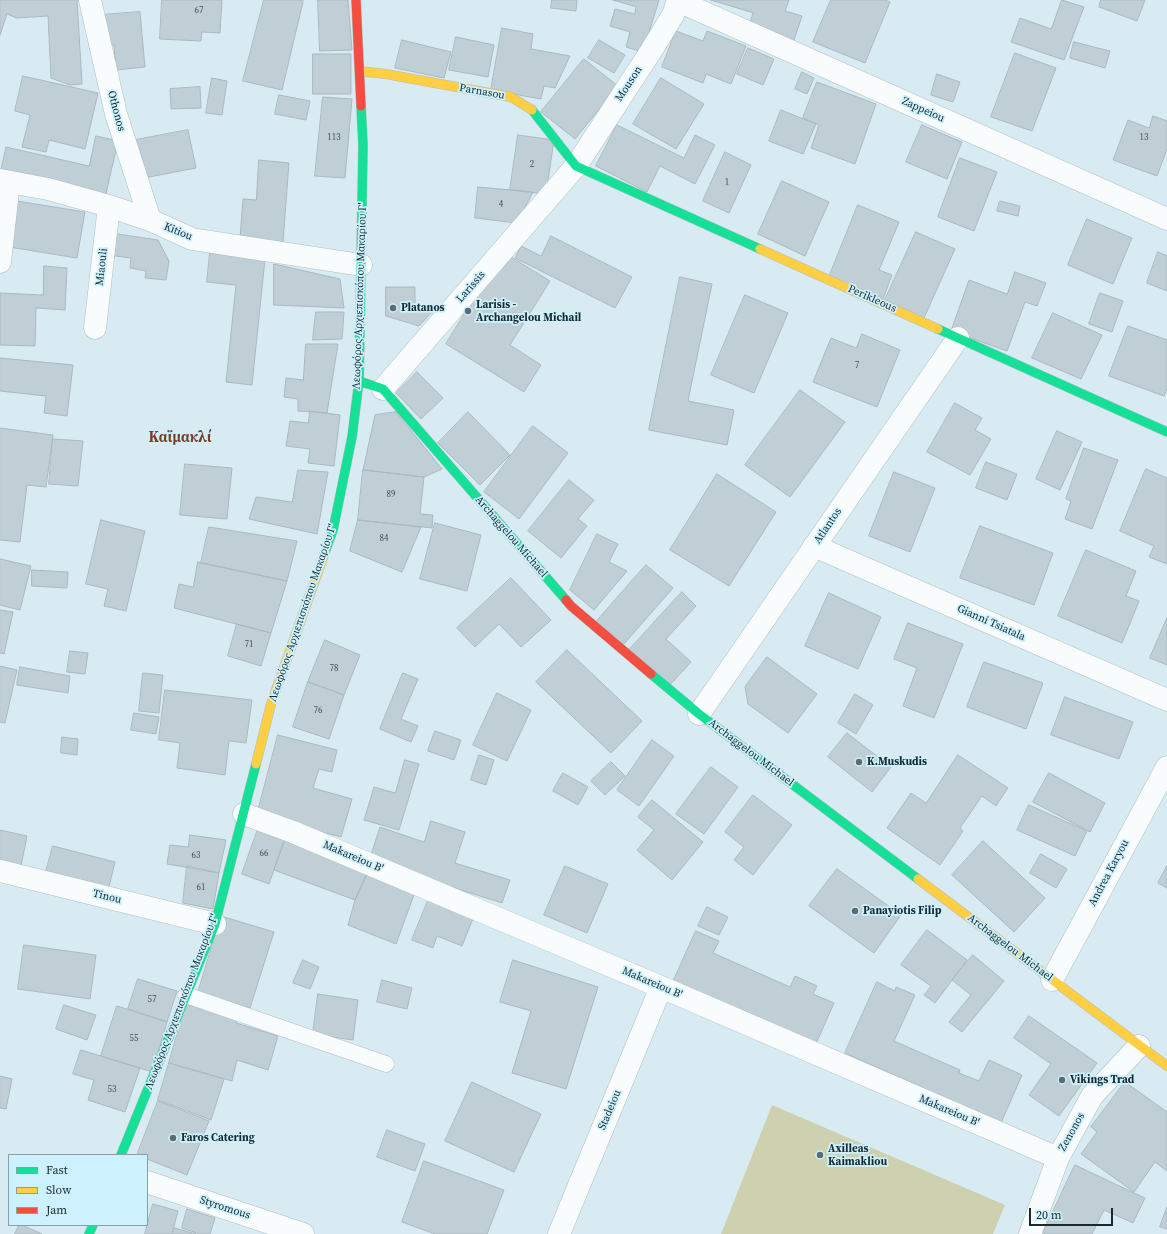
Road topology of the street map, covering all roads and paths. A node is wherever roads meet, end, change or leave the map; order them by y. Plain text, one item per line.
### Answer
1 (90, 0) edge
2 (356, 0) edge
3 (678, 1) edge
4 (359, 71) junction
5 (576, 166) junction
6 (5, 181) edge
7 (109, 206) junction
8 (1167, 219) edge
9 (150, 220) junction
10 (0, 262) edge
11 (362, 265) junction
12 (95, 328) dead end
13 (958, 338) junction
14 (359, 381) junction
15 (383, 389) junction
16 (1167, 432) edge
17 (814, 546) junction
18 (1167, 700) edge
19 (699, 714) junction
20 (1167, 767) edge
21 (244, 814) junction
22 (0, 871) edge
23 (215, 924) junction
24 (1052, 980) junction
25 (661, 987) junction
26 (186, 995) junction
27 (1139, 1046) junction
28 (386, 1064) dead end
29 (1167, 1066) edge
30 (122, 1154) edge
31 (1058, 1158) junction
32 (148, 1182) edge
33 (303, 1234) edge
34 (558, 1234) edge
35 (1030, 1234) edge

1 - 9 street, Othonos
2 - 4 street, Λεωφόρος Αρχιεπισκόπου Μακαρίου Γ'
3 - 5 street, Mouson
3 - 8 street, Zappeiou
4 - 5 street, Parnasou
4 - 11 street, Λεωφόρος Αρχιεπισκόπου Μακαρίου Γ'
5 - 13 street, Perikleous
5 - 15 street, Larissis
6 - 7 street, Kitiou
6 - 10 street
7 - 9 street, Kitiou
7 - 12 street, Miaouli
9 - 11 street, Kitiou
11 - 14 street, Λεωφόρος Αρχιεπισκόπου Μακαρίου Γ'
13 - 16 street, Perikleous
13 - 17 street, Atlantos
14 - 15 street
14 - 21 street, Λεωφόρος Αρχιεπισκόπου Μακαρίου Γ'
15 - 19 street, Archaggelou Michael
17 - 18 street, Gianni Tsiatala
17 - 19 street, Atlantos
19 - 24 street, Archaggelou Michael
20 - 24 street, Andrea Karyou
21 - 23 street, Λεωφόρος Αρχιεπισκόπου Μακαρίου Γ'
21 - 25 street, Makareiou B'
22 - 23 street, Tinou
23 - 26 street, Λεωφόρος Αρχιεπισκόπου Μακαρίου Γ'
24 - 27 street, Archaggelou Michael
25 - 31 street, Makareiou B'
25 - 34 street, Stadeiou
26 - 28 lane
26 - 30 street, Λεωφόρος Αρχιεπισκόπου Μακαρίου Γ'
27 - 29 street, Archaggelou Michael
27 - 31 street, Zenonos
31 - 35 street, Zenonos
32 - 33 street, Styromous

